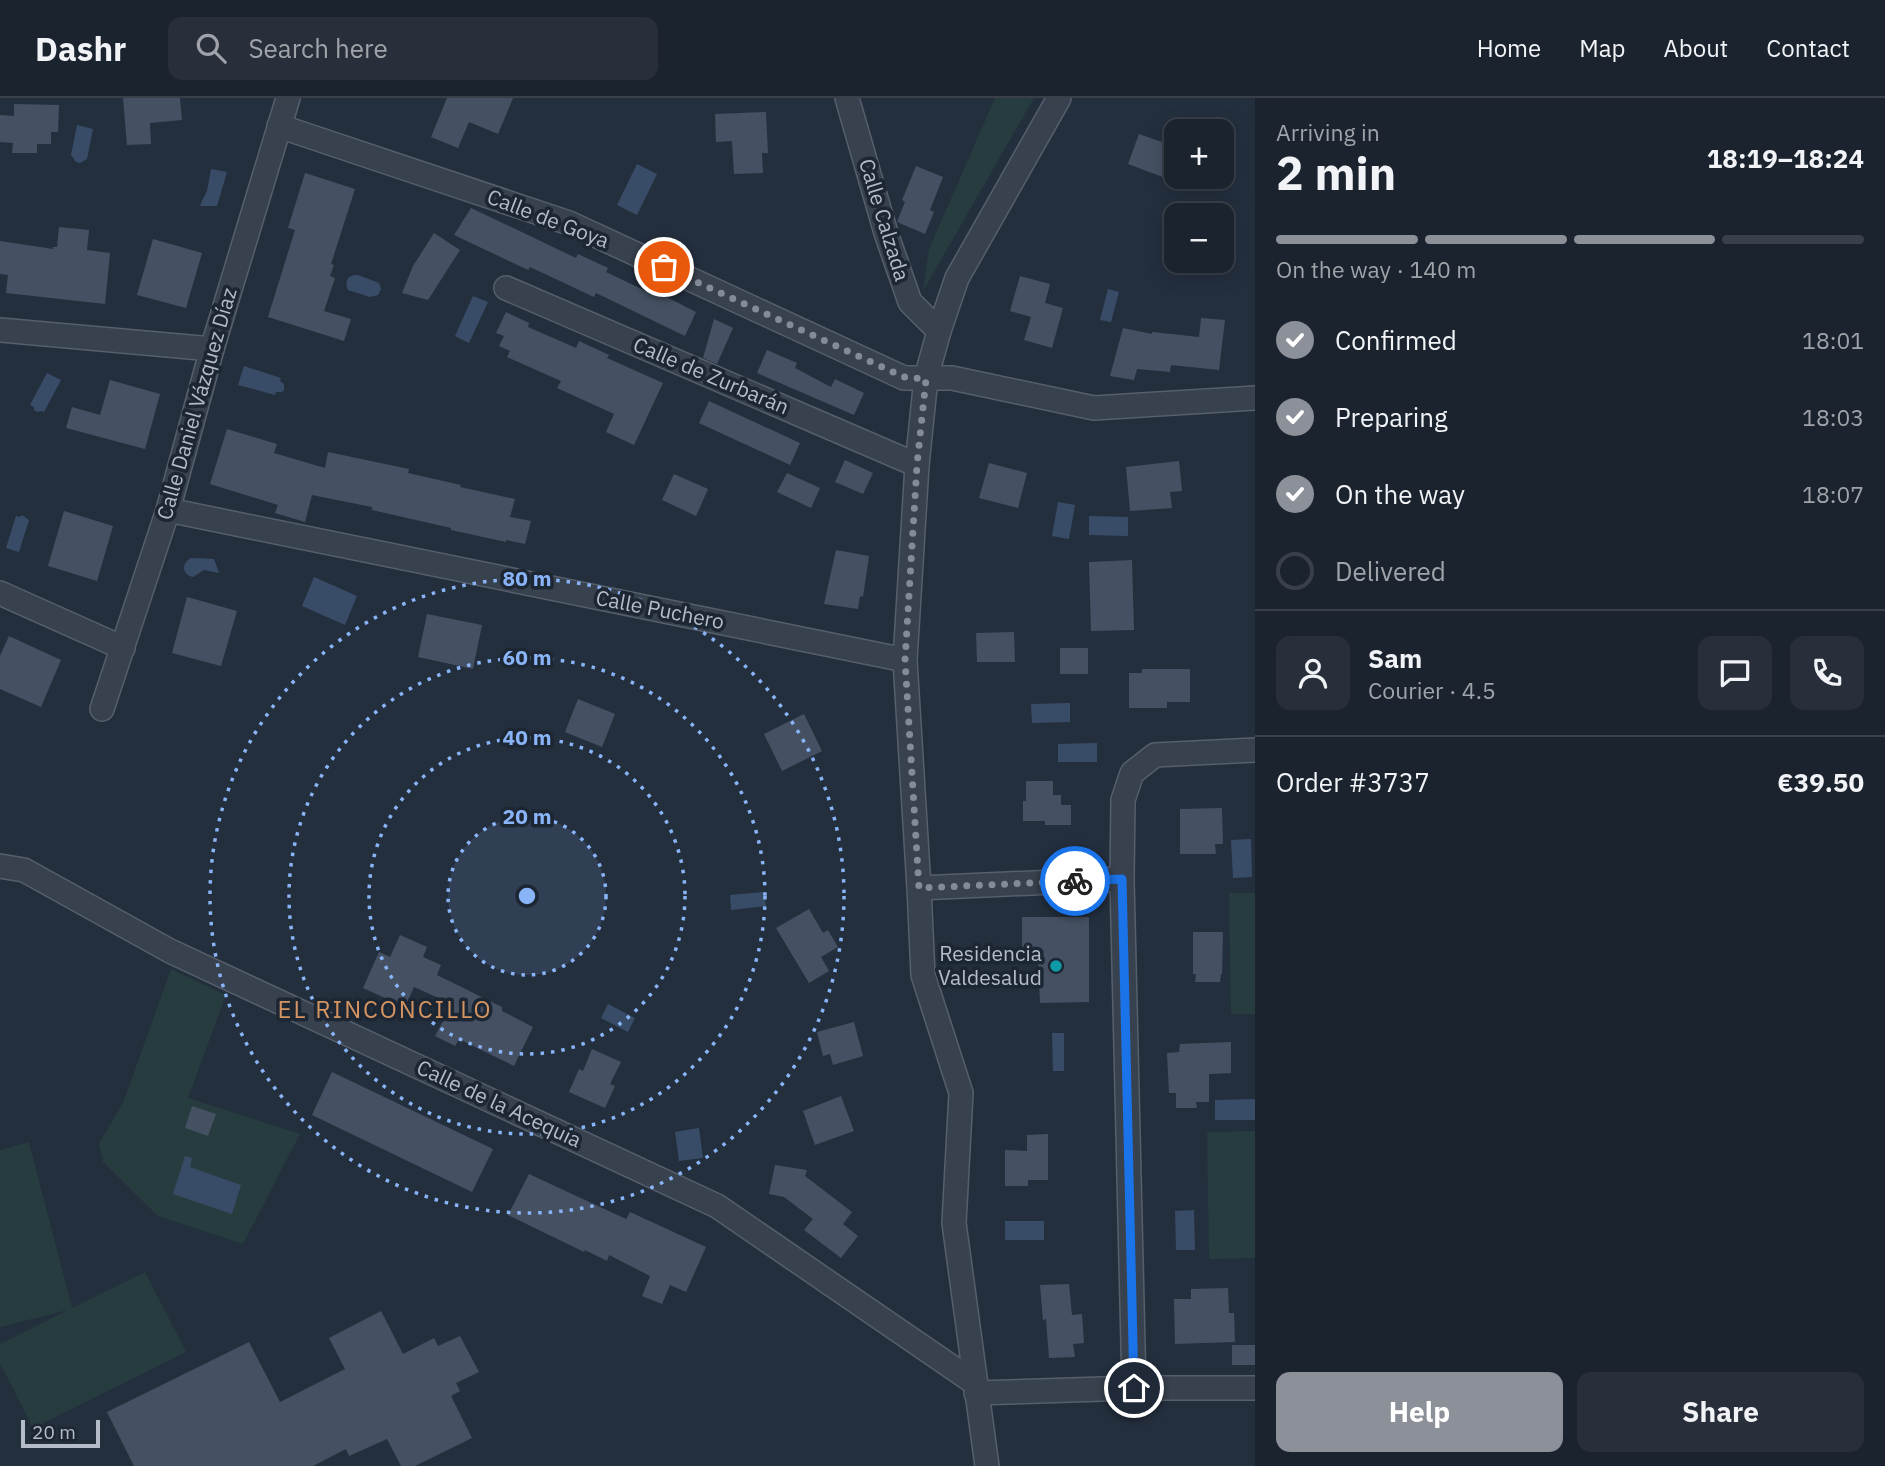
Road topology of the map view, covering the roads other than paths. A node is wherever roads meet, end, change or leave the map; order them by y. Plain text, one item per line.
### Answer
1 (288, 98) edge
2 (847, 98) edge
3 (1059, 98) edge
4 (279, 126) junction
5 (506, 288) dead end
6 (0, 330) edge
7 (939, 331) junction
8 (212, 349) junction
9 (926, 379) junction
10 (1255, 398) edge
11 (917, 465) junction
12 (168, 510) junction
13 (0, 593) edge
14 (123, 648) junction
15 (905, 660) junction
16 (103, 709) dead end
17 (1255, 750) edge
18 (0, 866) edge
19 (1122, 879) junction
20 (919, 888) junction
21 (976, 1388) junction
22 (1134, 1388) junction
23 (1255, 1388) edge
24 (987, 1466) edge

1 - 4 street, Calle Daniel Vázquez Díaz
2 - 7 street, Calle Calzada
3 - 7 street
4 - 8 street, Calle Daniel Vázquez Díaz
4 - 9 street, Calle de Goya
5 - 11 street, Calle de Zurbarán
6 - 8 street
7 - 9 street
8 - 12 street, Calle Daniel Vázquez Díaz
9 - 10 street, Calle de Goya
9 - 11 street
11 - 15 street
12 - 14 street, Calle Daniel Vázquez Díaz
12 - 15 street, Calle Puchero
13 - 14 street
14 - 16 street, Calle Daniel Vázquez Díaz
15 - 20 street
17 - 19 street
18 - 21 street, Calle de la Acequia
19 - 20 street
19 - 22 street
20 - 21 street
21 - 22 street
21 - 24 street
22 - 23 street

